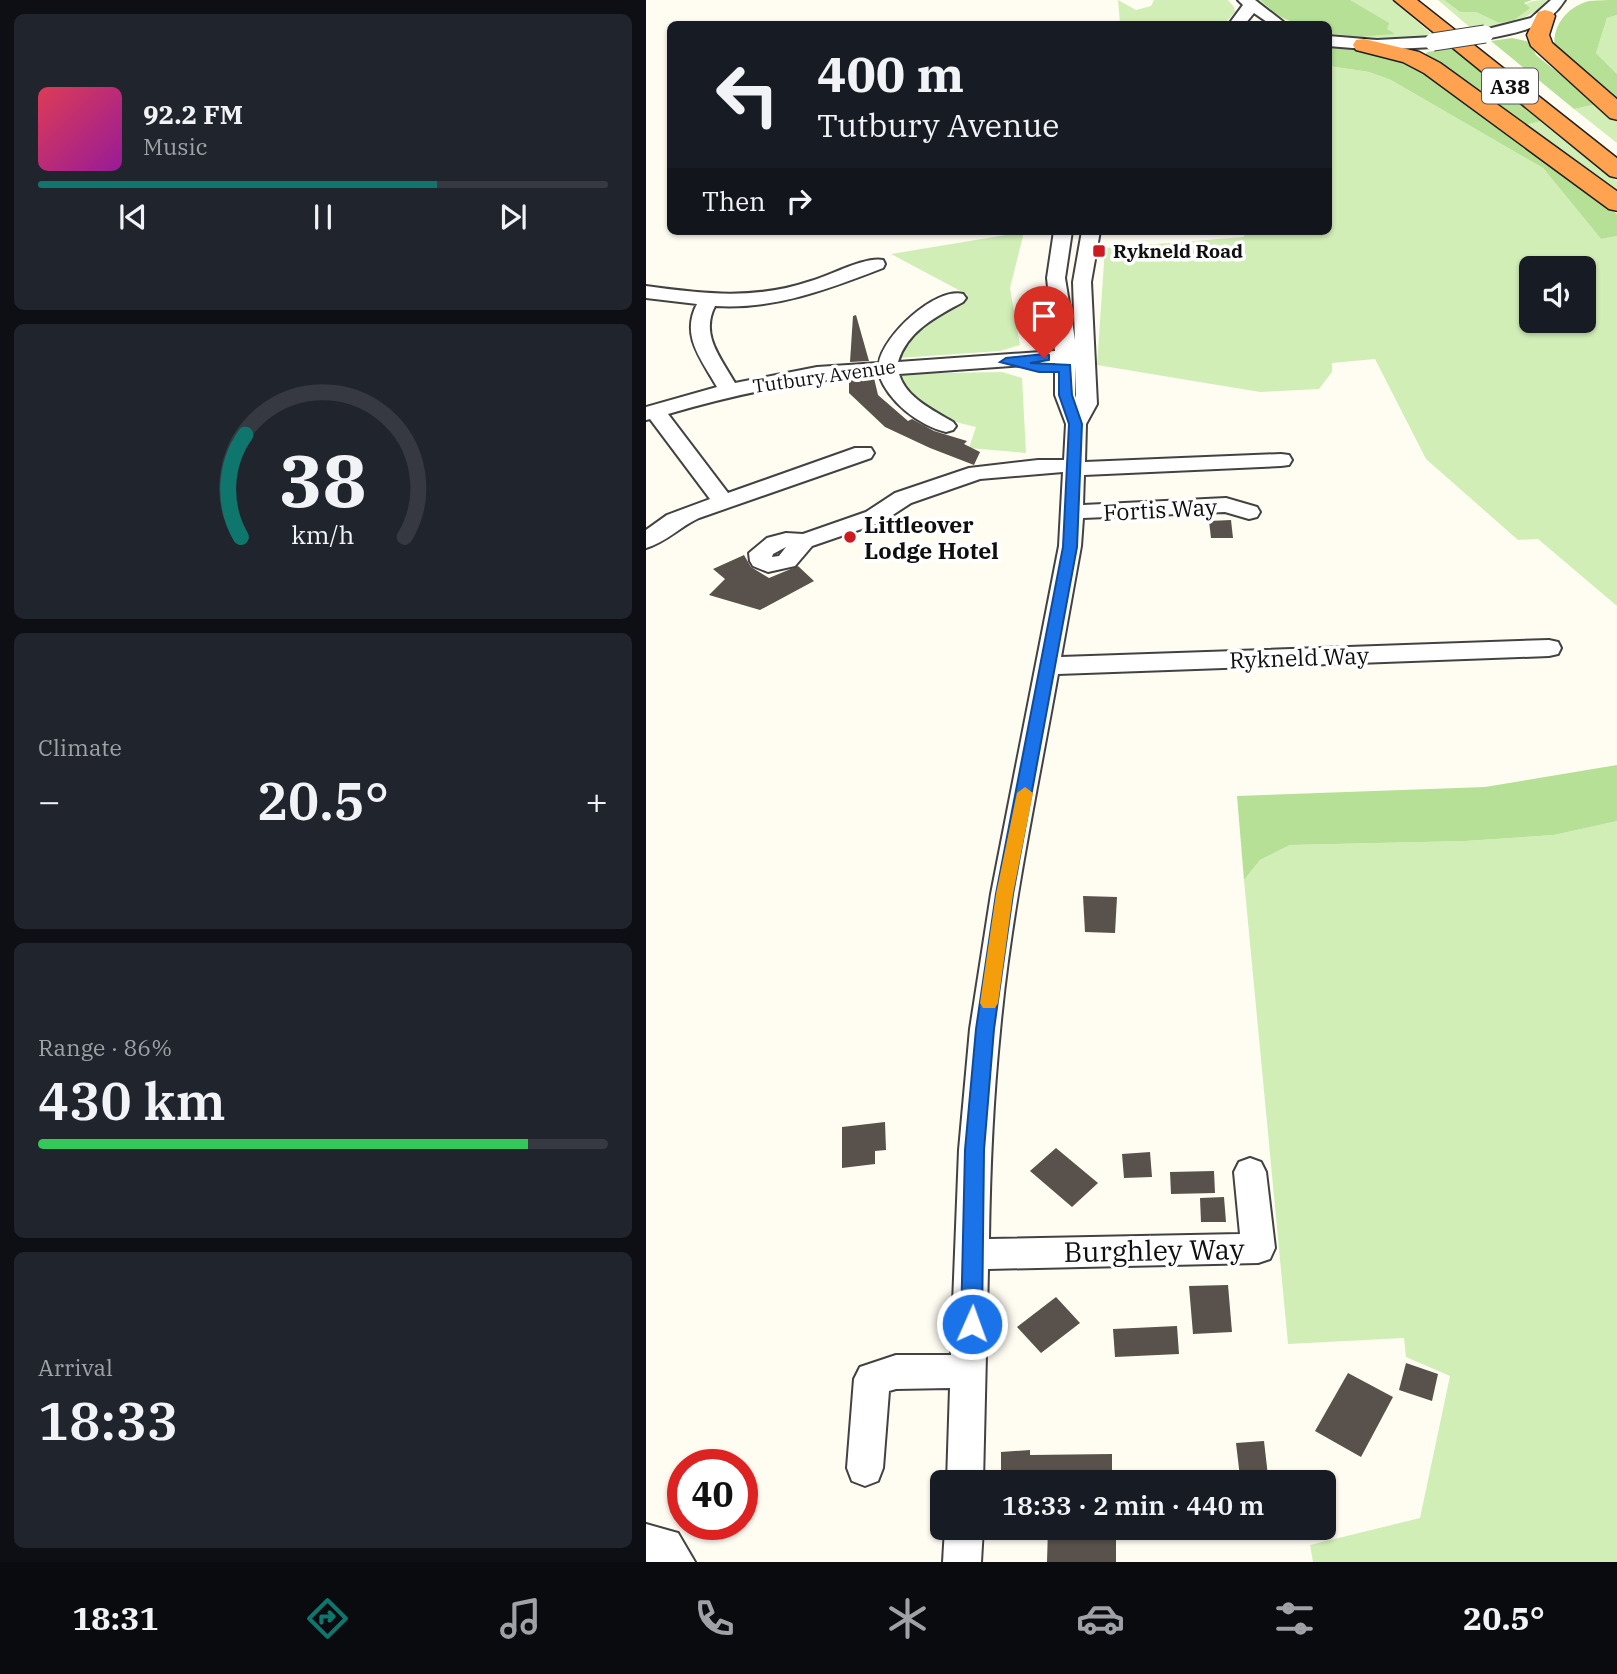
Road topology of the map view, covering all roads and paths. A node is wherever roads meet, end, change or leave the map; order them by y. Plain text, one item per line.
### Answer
1 (1404, 0) edge
2 (1428, 0) edge
3 (1248, 3) edge
4 (1552, 8) edge
5 (1240, 21) edge
6 (1275, 21) edge
7 (1485, 34) joint
8 (1332, 41) edge
9 (1364, 45) junction
10 (1617, 113) edge
11 (1617, 149) edge
12 (1617, 172) edge
13 (1617, 204) edge
14 (1062, 235) edge
15 (1090, 235) edge
16 (876, 264) dead end
17 (646, 292) edge
18 (956, 298) dead end
19 (709, 299) junction
20 (1061, 326) junction
21 (1086, 361) junction
22 (1006, 362) junction
23 (1065, 362) junction
24 (888, 367) junction
25 (729, 390) junction
26 (651, 413) edge
27 (1076, 424) junction
28 (946, 426) dead end
29 (863, 453) dead end
30 (1281, 460) dead end
31 (1073, 468) junction
32 (723, 501) junction
33 (1071, 512) junction
34 (1256, 517) dead end
35 (646, 541) edge
36 (804, 541) dead end
37 (1549, 648) dead end
38 (1048, 666) junction
39 (1250, 1172) dead end
40 (974, 1254) junction
41 (970, 1371) junction
42 (865, 1468) dead end
43 (966, 1470) edge
44 (963, 1540) edge
45 (646, 1543) edge
46 (676, 1562) edge
47 (962, 1562) edge

1 - 12 highway, A38
2 - 11 highway, A38
3 - 5 street
3 - 6 street
4 - 7 street
4 - 10 highway
7 - 9 street, bridge
8 - 9 street
9 - 13 highway
14 - 20 street
15 - 21 street
16 - 19 street
17 - 19 street
18 - 24 street
19 - 25 street
20 - 22 street
20 - 23 street
21 - 23 street, Tutbury Avenue
21 - 27 street
22 - 23 street, Tutbury Avenue
22 - 24 street, Tutbury Avenue
23 - 27 street
24 - 25 street, Tutbury Avenue
24 - 28 street
25 - 26 street, Tutbury Avenue
26 - 32 street
27 - 31 street
29 - 32 street
30 - 31 street
31 - 33 street
31 - 36 street
32 - 35 street
33 - 34 street, Fortis Way
33 - 38 street
37 - 38 street, Rykneld Way
38 - 40 street
39 - 40 street, Burghley Way
40 - 41 street
41 - 42 street
41 - 43 street
44 - 47 street
45 - 46 street

